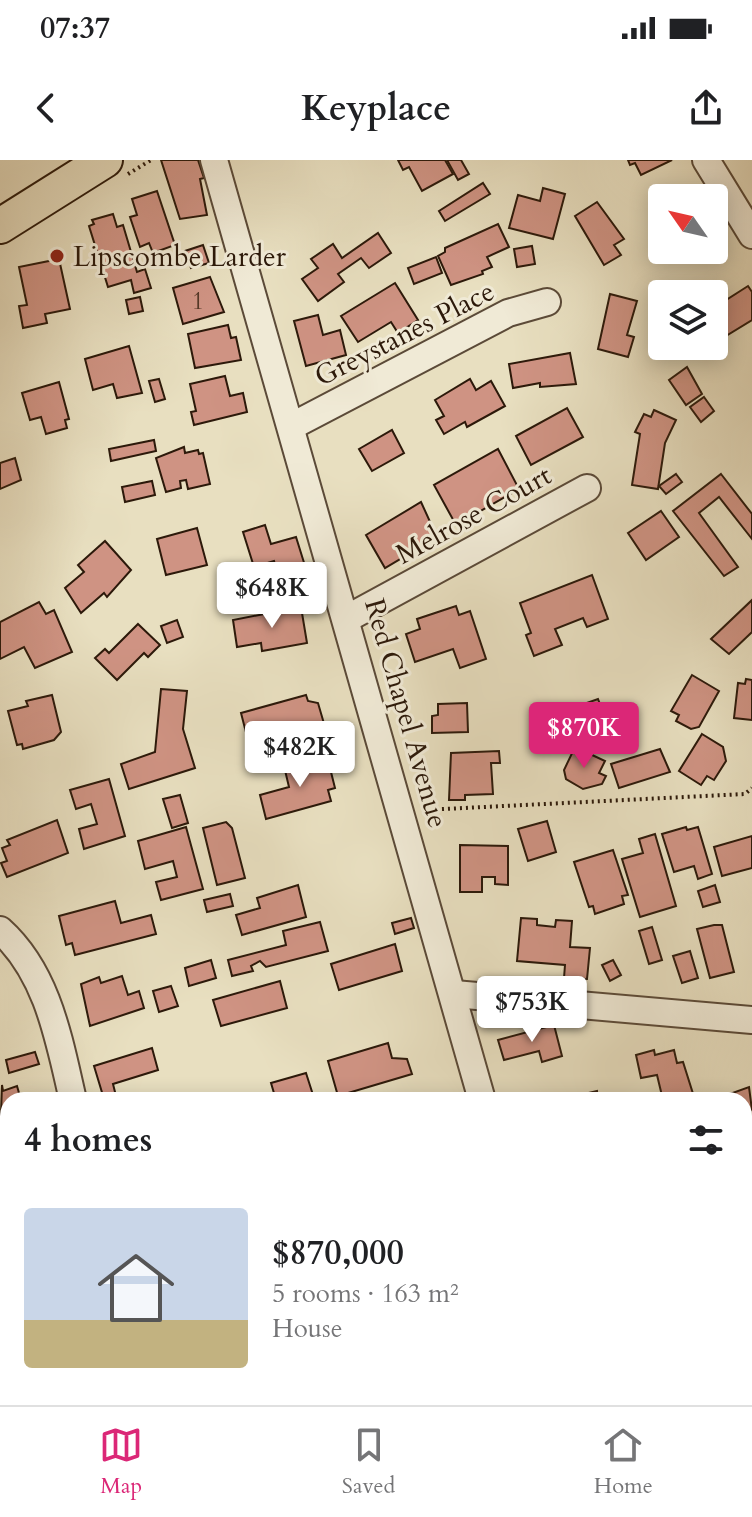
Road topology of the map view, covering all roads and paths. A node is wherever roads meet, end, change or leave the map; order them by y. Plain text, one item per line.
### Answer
1 (105, 160) edge
2 (214, 160) edge
3 (709, 161) edge
4 (0, 226) edge
5 (752, 235) edge
6 (547, 302) dead end
7 (292, 426) junction
8 (587, 488) dead end
9 (348, 618) junction
10 (752, 788) edge
11 (402, 811) junction
12 (0, 930) edge
13 (454, 994) junction
14 (752, 1020) edge
15 (71, 1092) edge
16 (480, 1092) edge

1 - 4 main road
2 - 7 street, Red Chapel Avenue
3 - 5 street
6 - 7 street, Greystanes Place
7 - 9 street, Red Chapel Avenue
8 - 9 street, Melrose Court
9 - 11 street, Red Chapel Avenue
10 - 11 path
11 - 13 street, Red Chapel Avenue
12 - 15 street
13 - 14 street
13 - 16 street, Red Chapel Avenue

